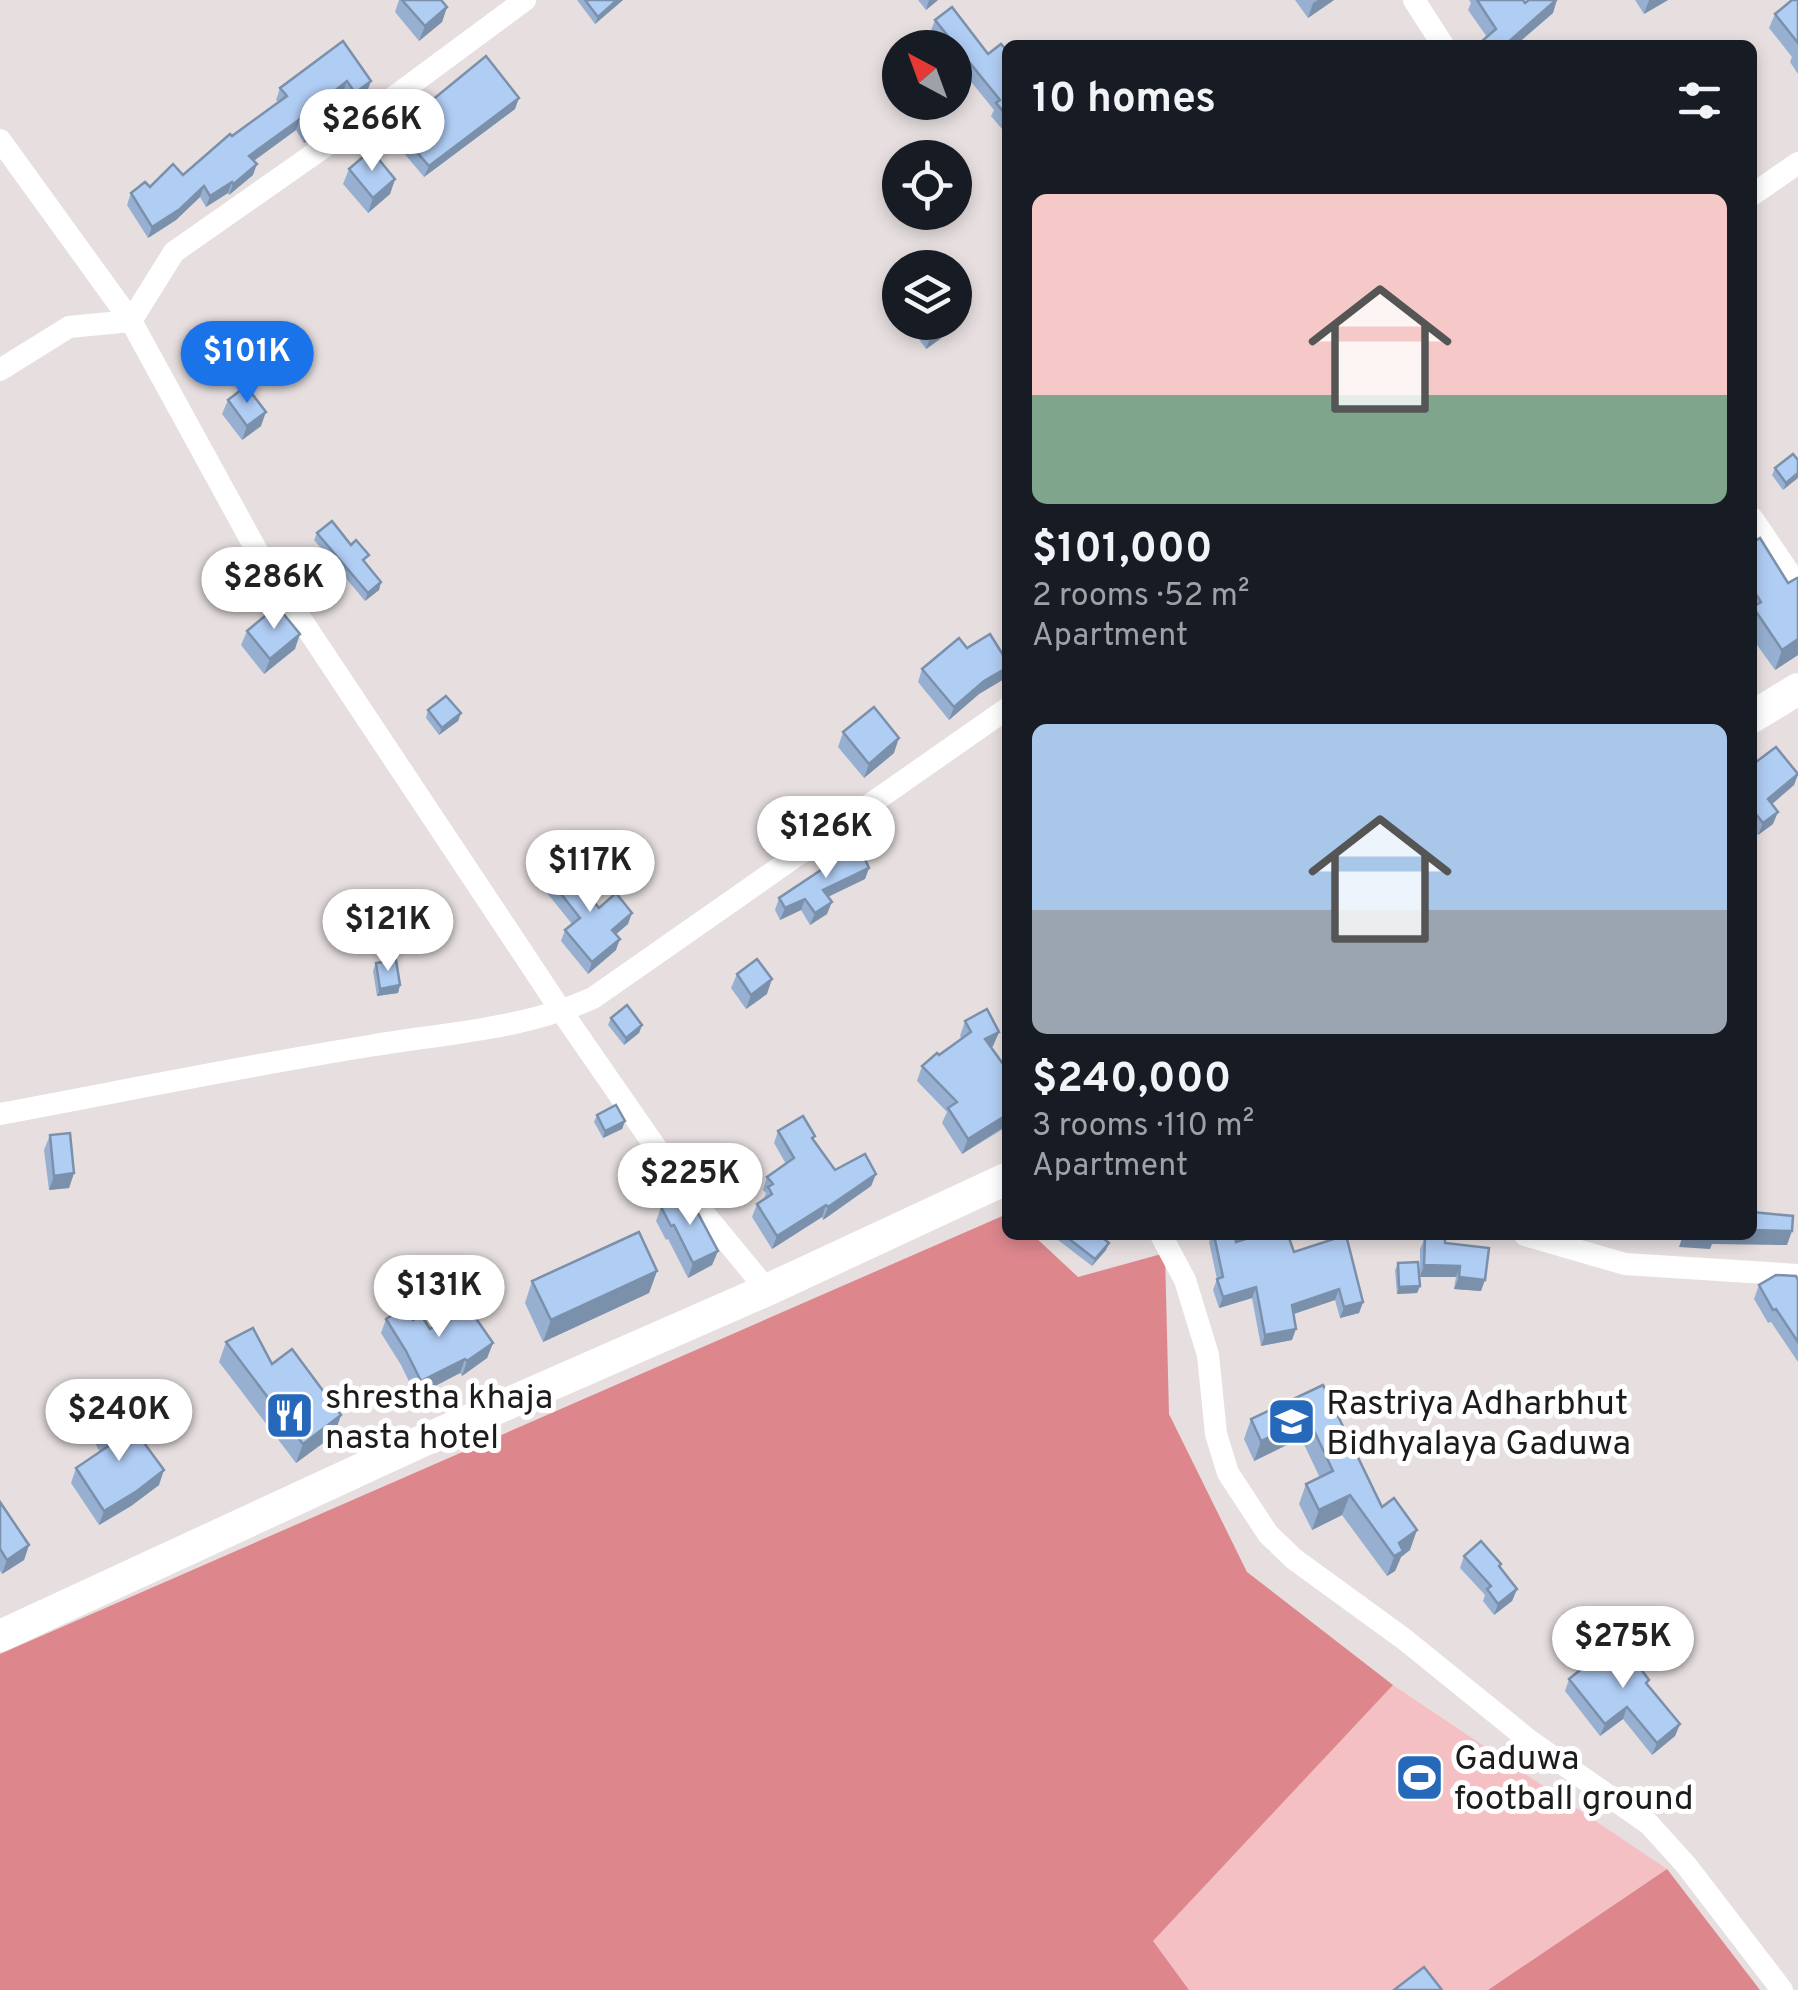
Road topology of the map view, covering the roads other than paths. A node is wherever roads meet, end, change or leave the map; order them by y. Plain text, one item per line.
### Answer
1 (525, 0) edge
2 (1414, 0) edge
3 (1439, 40) edge
4 (0, 140) edge
5 (1798, 164) edge
6 (1757, 191) edge
7 (130, 321) junction
8 (0, 370) edge
9 (1757, 525) edge
10 (1798, 586) edge
11 (1798, 689) edge
12 (1002, 712) edge
13 (1757, 714) edge
14 (562, 1012) junction
15 (0, 1114) edge
16 (1002, 1181) edge
17 (1163, 1240) edge
18 (1542, 1240) edge
19 (1798, 1274) edge
20 (767, 1290) junction
21 (0, 1636) edge
22 (1782, 1990) edge

1 - 7 street
2 - 3 street
4 - 7 street
5 - 6 street
7 - 8 street
7 - 14 street
9 - 10 street
11 - 13 street
12 - 14 street
14 - 15 street
14 - 20 street
16 - 20 street
17 - 22 street
18 - 19 street
20 - 21 street

